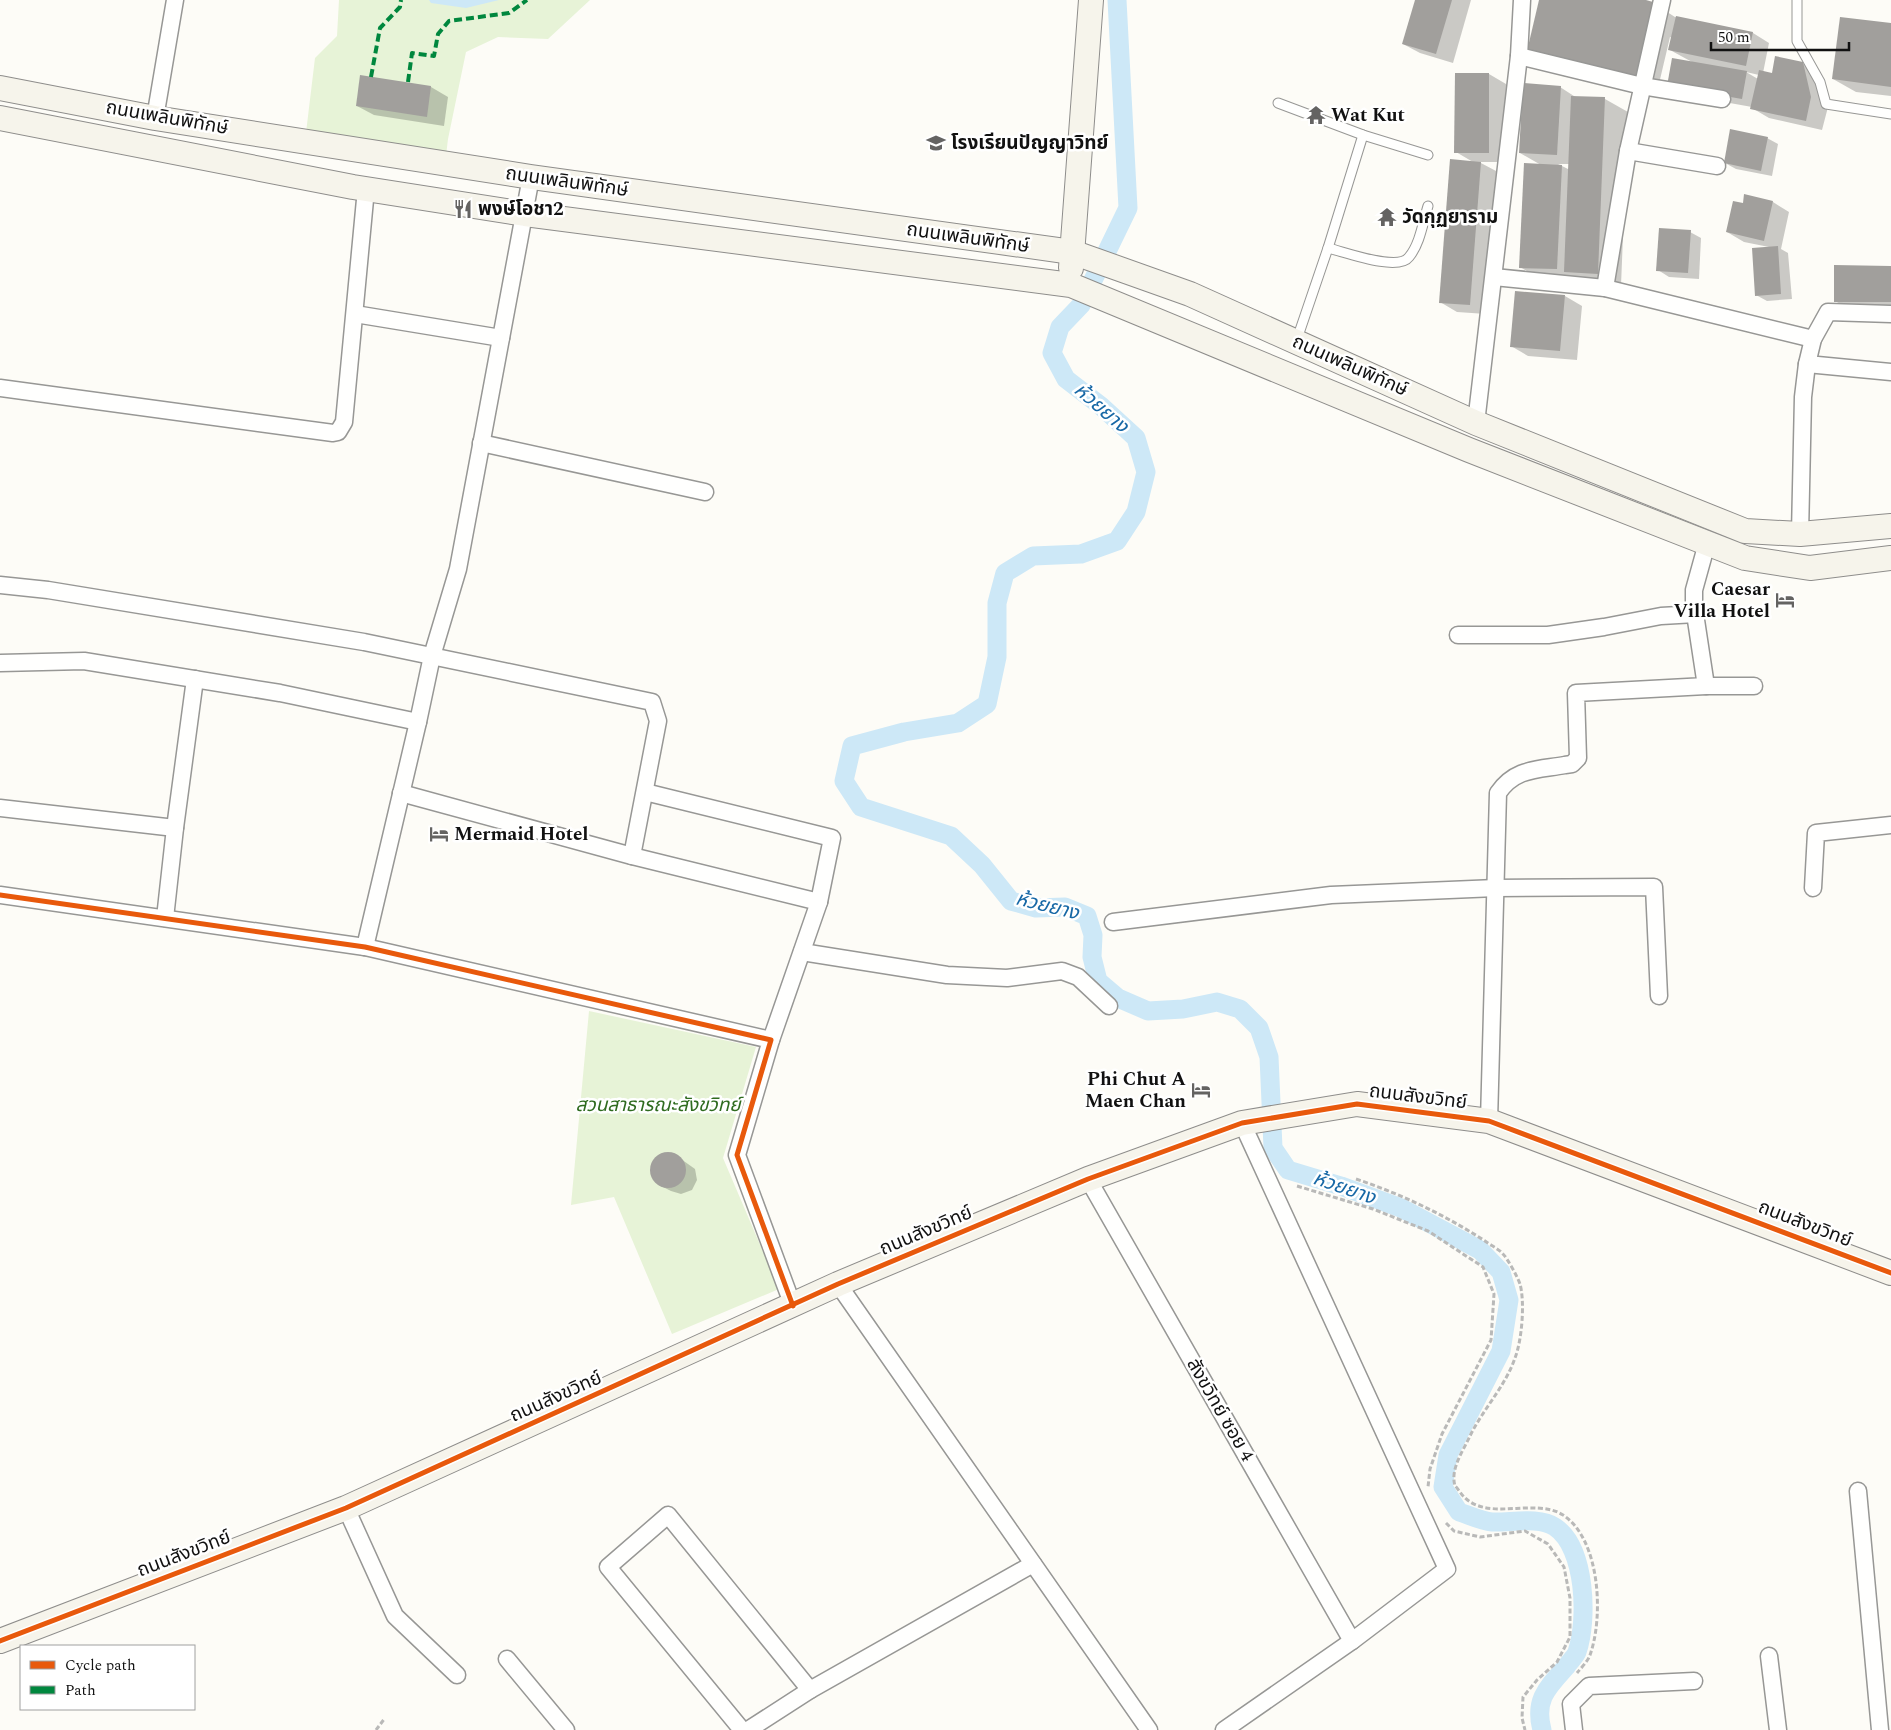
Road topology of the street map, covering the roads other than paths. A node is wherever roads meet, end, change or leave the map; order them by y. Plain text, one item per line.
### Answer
1 (175, 0) edge
2 (1092, 0) edge
3 (1522, 0) edge
4 (1662, 0) edge
5 (1798, 0) edge
6 (1519, 56) junction
7 (1642, 86) junction
8 (0, 88) edge
9 (1722, 99) dead end
10 (1278, 103) dead end
11 (1891, 114) edge
12 (0, 118) edge
13 (155, 118) junction
14 (1363, 135) junction
15 (1628, 151) junction
16 (1428, 155) dead end
17 (1717, 166) dead end
18 (531, 177) junction
19 (366, 189) junction
20 (1428, 206) dead end
21 (524, 214) junction
22 (1328, 248) junction
23 (1073, 252) junction
24 (1494, 277) junction
25 (1070, 285) junction
26 (1605, 288) junction
27 (355, 314) junction
28 (1891, 314) edge
29 (501, 338) junction
30 (1813, 339) junction
31 (1296, 342) junction
32 (1807, 364) junction
33 (1891, 372) edge
34 (0, 388) edge
35 (1476, 423) junction
36 (481, 443) junction
37 (705, 492) dead end
38 (1891, 526) edge
39 (1800, 534) junction
40 (1707, 544) junction
41 (1891, 558) edge
42 (0, 585) edge
43 (1696, 614) junction
44 (1458, 635) dead end
45 (432, 656) junction
46 (0, 663) edge
47 (195, 680) junction
48 (1706, 686) junction
49 (1754, 686) dead end
50 (418, 722) junction
51 (645, 792) junction
52 (401, 793) junction
53 (0, 808) edge
54 (1891, 824) edge
55 (175, 828) junction
56 (632, 856) junction
57 (1496, 888) junction
58 (1813, 888) dead end
59 (0, 895) edge
60 (820, 902) junction
61 (166, 918) junction
62 (1113, 922) dead end
63 (365, 947) junction
64 (802, 952) junction
65 (1659, 996) dead end
66 (1109, 1006) dead end
67 (771, 1040) junction
68 (1489, 1121) junction
69 (1242, 1123) junction
70 (1088, 1179) junction
71 (1891, 1273) edge
72 (838, 1284) junction
73 (793, 1306) junction
74 (1858, 1491) dead end
75 (346, 1508) junction
76 (1033, 1564) junction
77 (0, 1641) edge
78 (1352, 1641) junction
79 (1769, 1656) dead end
80 (507, 1659) dead end
81 (456, 1675) dead end
82 (1694, 1681) dead end
83 (810, 1690) junction
84 (566, 1730) edge
85 (742, 1730) edge
86 (748, 1730) edge
87 (1149, 1730) edge
88 (1224, 1730) edge
89 (1574, 1730) edge
90 (1778, 1730) edge
91 (1880, 1730) edge

1 - 13 street
2 - 23 main road
3 - 6 street
4 - 7 street
5 - 11 lane
6 - 7 street
6 - 24 street
7 - 9 street
7 - 15 street
8 - 13 main road, ถนนเพลินพิทักษ์
10 - 14 lane
12 - 19 main road, ถนนเพลินพิทักษ์
13 - 18 main road, ถนนเพลินพิทักษ์
14 - 16 lane
14 - 22 lane
15 - 17 street
15 - 26 street
18 - 21 street
18 - 23 main road, ถนนเพลินพิทักษ์
19 - 21 main road, ถนนเพลินพิทักษ์
19 - 27 street
20 - 22 lane
21 - 25 main road, ถนนเพลินพิทักษ์
21 - 29 street
22 - 31 lane
23 - 25 main road
23 - 31 main road, ถนนเพลินพิทักษ์
24 - 26 street
24 - 35 street
25 - 40 main road, ถนนเพลินพิทักษ์
26 - 30 street
27 - 29 street
27 - 34 street
28 - 30 street
29 - 36 street
30 - 32 street
31 - 35 main road, ถนนเพลินพิทักษ์
32 - 33 street
32 - 39 street
35 - 39 main road, ถนนเพลินพิทักษ์
36 - 37 street
36 - 45 street
38 - 39 main road, ถนนเพลินพิทักษ์
40 - 41 main road, ถนนเพลินพิทักษ์
40 - 43 street
42 - 45 street
43 - 44 street
43 - 48 street
45 - 50 street
45 - 51 street
46 - 47 street
47 - 50 street
47 - 55 street
48 - 49 street
48 - 57 street
50 - 52 street
51 - 56 street
51 - 60 street
52 - 56 street
52 - 63 street
53 - 55 street
54 - 58 street
55 - 61 street
56 - 60 street
57 - 62 street
57 - 65 street
57 - 68 street
59 - 61 street
60 - 64 street
61 - 63 street
63 - 67 street
64 - 66 street
64 - 67 street
67 - 73 street
68 - 69 main road, ถนนสังขวิทย์
68 - 71 main road, ถนนสังขวิทย์
69 - 70 main road, ถนนสังขวิทย์
69 - 78 street
70 - 72 main road, ถนนสังขวิทย์
70 - 78 street, สังขวิทย์ ซอย 4
72 - 73 main road, ถนนสังขวิทย์
72 - 76 street
73 - 75 main road, ถนนสังขวิทย์
74 - 91 street
75 - 77 main road, ถนนสังขวิทย์
75 - 81 street
76 - 83 street
76 - 87 street
78 - 88 street
79 - 90 street
80 - 84 street
82 - 89 street
83 - 85 street
83 - 86 street

